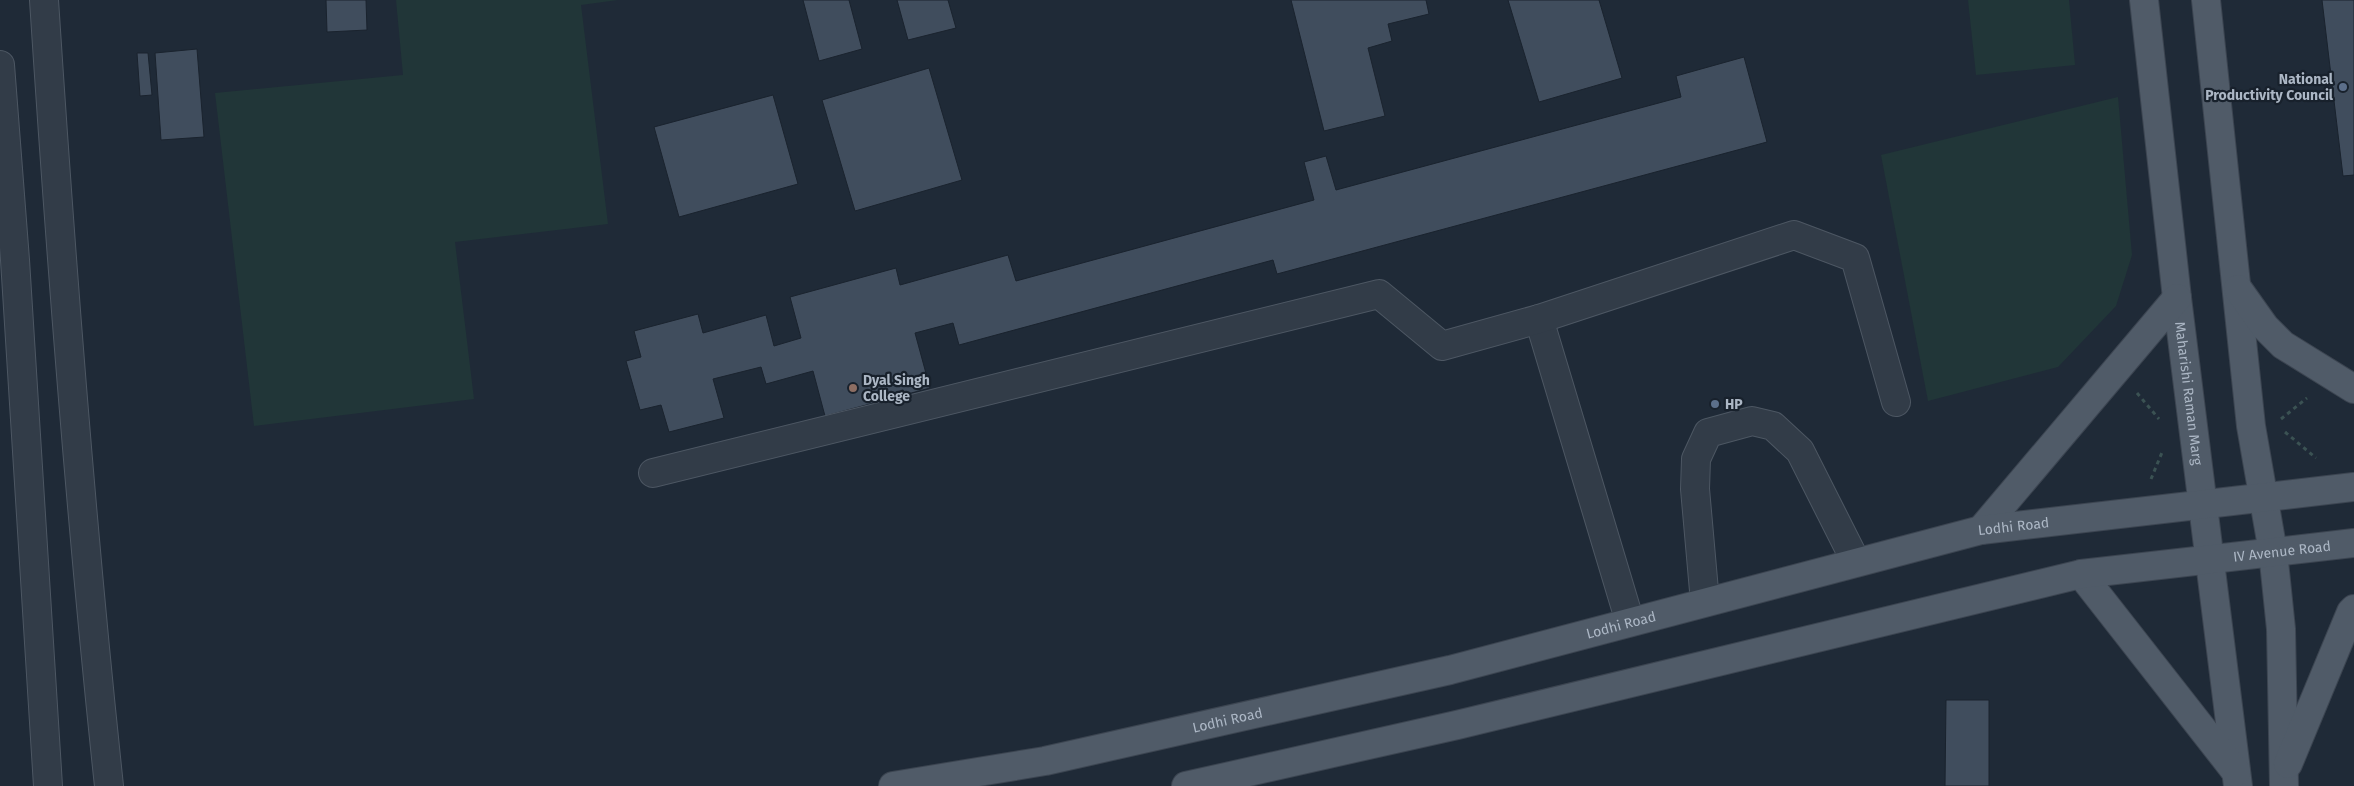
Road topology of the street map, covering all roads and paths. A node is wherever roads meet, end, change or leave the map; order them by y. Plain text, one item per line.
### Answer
1 (44, 0) edge
2 (2144, 0) edge
3 (2206, 0) edge
4 (0, 65) edge
5 (2237, 287) junction
6 (2177, 298) junction
7 (1538, 320) junction
8 (2354, 389) edge
9 (2135, 391) dead end
10 (2309, 397) dead end
11 (1896, 402) dead end
12 (2276, 424) dead end
13 (2164, 426) dead end
14 (2283, 430) dead end
15 (2167, 441) dead end
16 (2320, 462) dead end
17 (653, 473) dead end
18 (2149, 484) dead end
19 (2354, 487) edge
20 (2265, 498) junction
21 (2202, 503) junction
22 (1981, 530) junction
23 (2354, 542) edge
24 (2273, 552) junction
25 (2210, 559) junction
26 (1856, 562) junction
27 (2081, 574) junction
28 (1705, 602) junction
29 (2354, 609) edge
30 (1630, 622) junction
31 (2237, 779) edge
32 (2284, 780) edge
33 (48, 786) edge
34 (109, 786) edge
35 (893, 786) edge
36 (1186, 786) edge

1 - 34 street
2 - 6 main road, Maharishi Raman Marg
3 - 5 main road
4 - 33 street
5 - 8 main road
5 - 20 main road
6 - 21 main road, Maharishi Raman Marg
6 - 22 main road
7 - 11 street
7 - 17 street
7 - 30 street
9 - 13 path
10 - 12 path
14 - 16 path
15 - 18 path
19 - 20 main road, Lodhi Road
20 - 21 main road, Lodhi Road
20 - 24 main road
21 - 22 main road, Lodhi Road
21 - 25 main road, Maharishi Raman Marg
22 - 26 main road, Lodhi Road
23 - 24 main road, IV Avenue Road
24 - 25 main road, IV Avenue Road
24 - 32 main road
25 - 27 main road
25 - 31 main road, Maharishi Raman Marg
26 - 28 main road, Lodhi Road
26 - 28 street
27 - 31 main road
27 - 36 main road
28 - 30 main road, Lodhi Road
29 - 32 main road
30 - 35 main road, Lodhi Road

